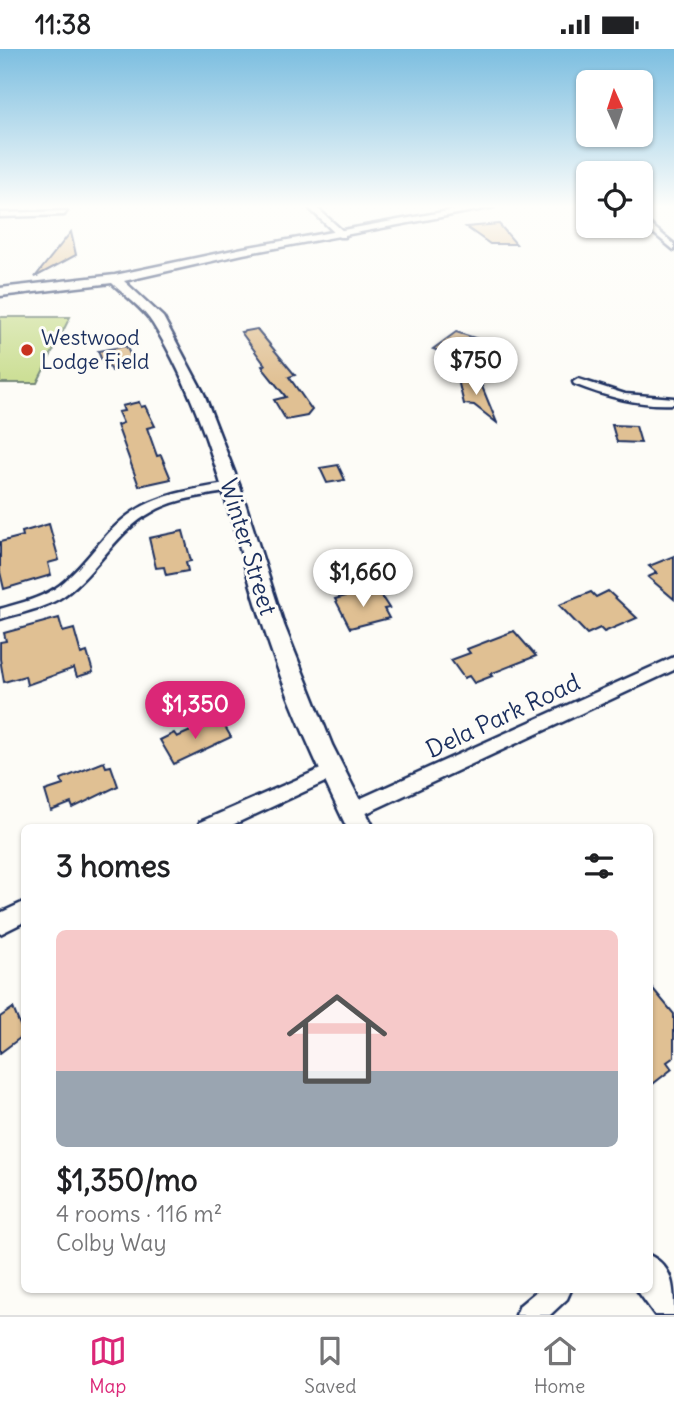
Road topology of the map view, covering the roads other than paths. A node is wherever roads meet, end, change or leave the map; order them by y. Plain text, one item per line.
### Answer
1 (177, 266) edge
2 (138, 275) junction
3 (115, 279) junction
4 (0, 292) edge
5 (147, 307) junction
6 (578, 382) dead end
7 (674, 401) edge
8 (231, 487) junction
9 (0, 614) edge
10 (674, 663) edge
11 (332, 771) junction
12 (357, 819) edge
13 (215, 824) edge
14 (21, 914) edge
15 (0, 924) edge
16 (653, 1280) edge
17 (555, 1293) edge
18 (674, 1309) edge
19 (530, 1315) edge

1 - 2 street
2 - 3 street
2 - 5 street, Winter Street
3 - 4 street
3 - 5 street, Winter Street
5 - 8 street, Winter Street
6 - 7 street
8 - 9 street
8 - 11 street, Winter Street
10 - 12 street, Dela Park Road
11 - 12 street, Winter Street
11 - 13 street
14 - 15 street
16 - 18 street
17 - 19 street

